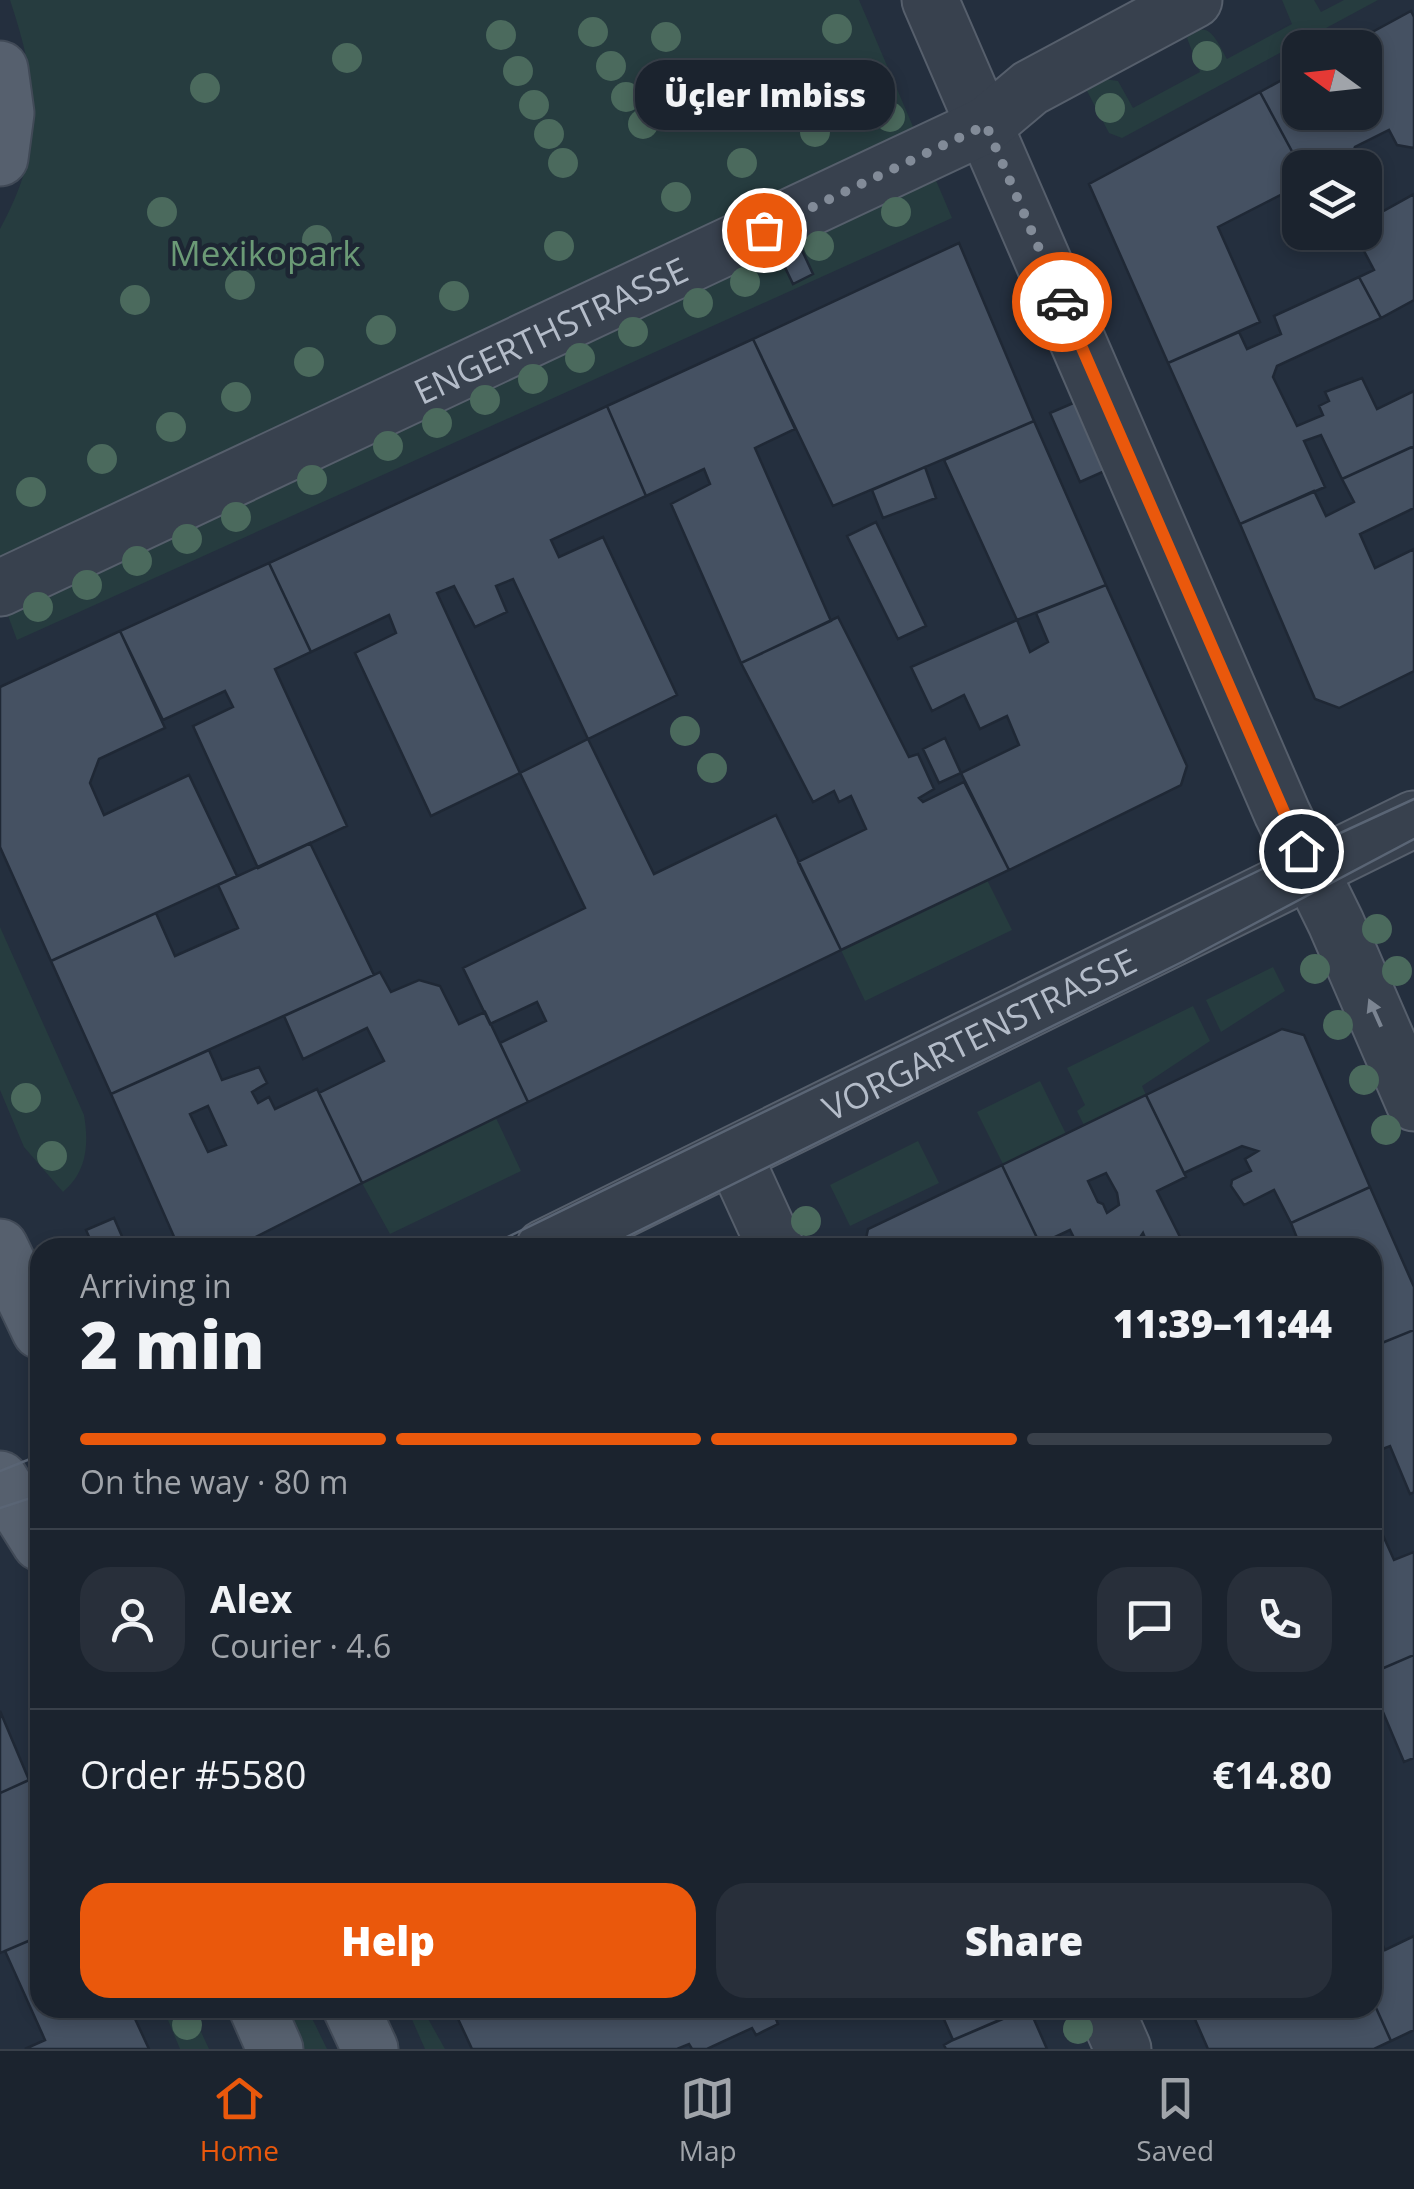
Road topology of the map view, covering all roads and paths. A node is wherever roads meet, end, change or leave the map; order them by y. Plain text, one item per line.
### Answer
1 (930, 0) edge
2 (1194, 0) edge
3 (0, 69) edge
4 (986, 125) junction
5 (0, 158) edge
6 (0, 588) edge
7 (1414, 819) edge
8 (1310, 871) junction
9 (1414, 1102) edge
10 (734, 1156) junction
11 (565, 1238) edge
12 (771, 1238) edge
13 (0, 1247) edge
14 (30, 1310) edge
15 (11, 1482) edge
16 (30, 1522) edge
17 (261, 2018) edge
18 (356, 2018) edge
19 (1108, 2018) edge
20 (275, 2049) edge
21 (370, 2049) edge
22 (1122, 2049) edge

1 - 4 street
2 - 4 street, ENGERTHSTRASSE
3 - 5 main road
4 - 6 street, ENGERTHSTRASSE
4 - 8 street
7 - 8 street, VORGARTENSTRASSE
9 -> 8 street
8 - 10 street, VORGARTENSTRASSE
10 - 11 street, VORGARTENSTRASSE
10 - 12 street
13 - 14 main road
15 - 16 main road
17 - 20 main road
18 - 21 main road
19 - 22 street

